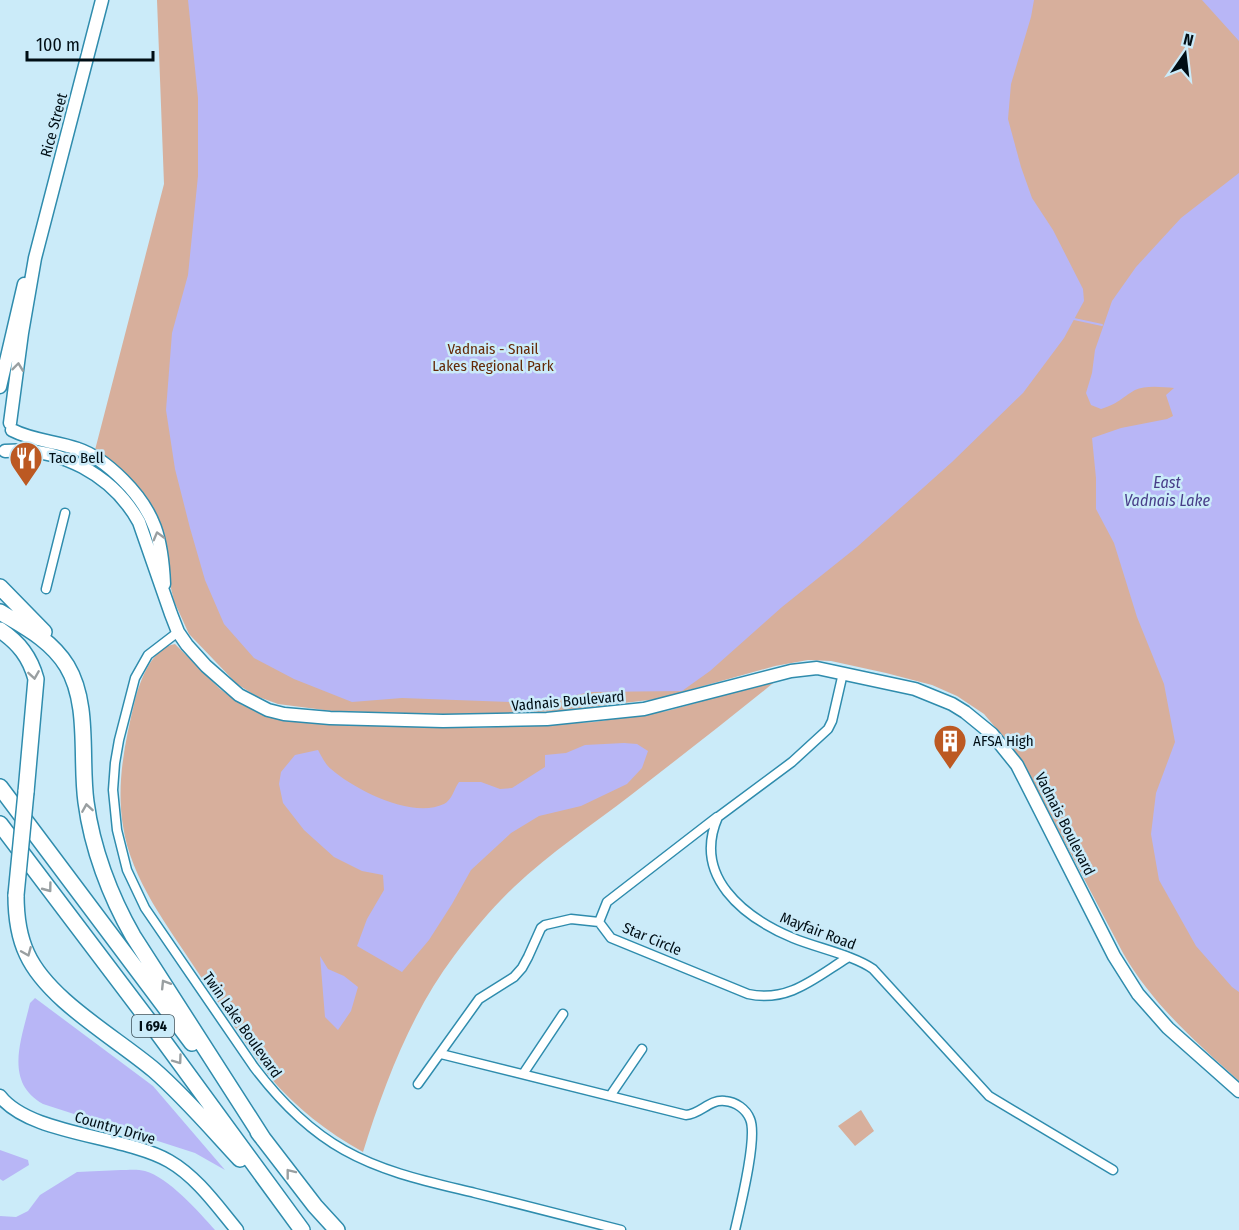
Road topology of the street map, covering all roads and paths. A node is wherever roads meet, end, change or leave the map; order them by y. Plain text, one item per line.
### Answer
1 (102, 0) edge
2 (35, 258) junction
3 (0, 387) edge
4 (0, 413) edge
5 (11, 426) junction
6 (3, 453) edge
7 (117, 482) junction
8 (65, 513) dead end
9 (0, 587) edge
10 (46, 589) dead end
11 (0, 612) edge
12 (0, 630) edge
13 (178, 632) junction
14 (843, 673) junction
15 (73, 676) junction
16 (0, 788) edge
17 (718, 817) junction
18 (0, 824) edge
19 (599, 922) junction
20 (847, 958) junction
21 (563, 1014) dead end
22 (642, 1049) dead end
23 (441, 1054) junction
24 (523, 1074) junction
25 (418, 1084) dead end
26 (1239, 1091) edge
27 (0, 1096) edge
28 (610, 1096) junction
29 (264, 1140) junction
30 (1113, 1170) dead end
31 (237, 1230) edge
32 (301, 1230) edge
33 (337, 1230) edge
34 (621, 1230) edge
35 (735, 1230) edge

1 - 2 street, Rice Street
2 - 3 street, Rice Street
5 -> 2 street, Rice Street
4 - 5 street
5 - 6 street, Rice Street
5 - 7 street
6 - 7 street
7 - 13 street, Vadnais Boulevard
8 - 10 street
9 - 15 highway
11 - 15 highway
12 -> 32 highway, bridge
13 - 14 street, Vadnais Boulevard
13 - 34 street, Twin Lake Boulevard
14 - 17 street
14 - 26 street, Vadnais Boulevard
29 -> 15 highway
16 - 29 highway, I 694
17 - 19 street
17 - 20 street, Mayfair Road
18 -> 32 highway, I 694
19 - 20 street, Star Circle
19 - 23 street
20 - 30 street, Mayfair Road
21 - 24 street
22 - 28 street
23 - 24 street
23 - 25 street
24 - 28 street
27 - 31 street, Country Drive
28 - 35 street
33 -> 29 highway, I 694

